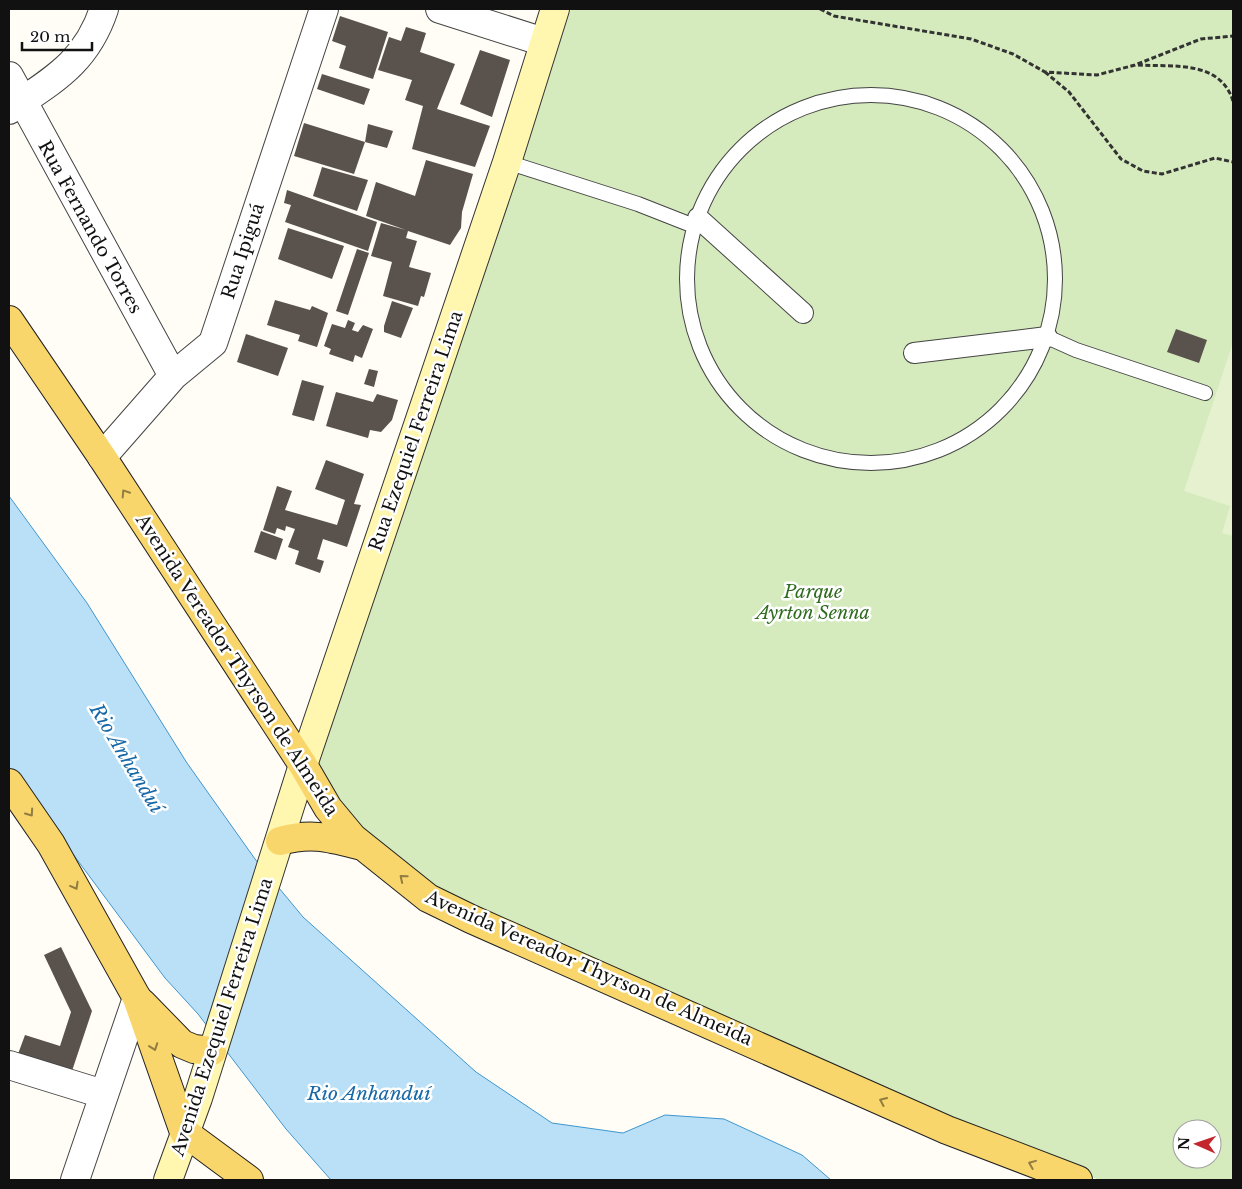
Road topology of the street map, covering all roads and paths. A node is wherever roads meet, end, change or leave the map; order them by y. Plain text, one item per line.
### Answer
1 (104, 9) edge
2 (324, 9) edge
3 (440, 9) edge
4 (555, 9) edge
5 (820, 9) edge
6 (1233, 36) edge
7 (544, 42) junction
8 (1135, 65) junction
9 (1045, 72) junction
10 (9, 76) edge
11 (1233, 101) edge
12 (15, 106) edge
13 (507, 162) junction
14 (1233, 162) edge
15 (696, 222) junction
16 (803, 313) dead end
17 (9, 320) edge
18 (1047, 337) junction
19 (914, 354) dead end
20 (173, 376) junction
21 (1205, 393) dead end
22 (102, 457) junction
23 (302, 765) junction
24 (9, 783) edge
25 (364, 846) junction
26 (278, 848) junction
27 (137, 998) junction
28 (213, 1048) junction
29 (9, 1066) edge
30 (102, 1094) junction
31 (184, 1132) junction
32 (75, 1180) edge
33 (168, 1180) edge
34 (249, 1180) edge
35 (1078, 1180) edge

1 - 12 street
2 - 20 street, Rua Ipiguá
3 - 7 street
4 - 7 main road, Rua Ezequiel Ferreira Lima
5 - 9 path
6 - 8 path
7 - 13 main road, Rua Ezequiel Ferreira Lima
8 - 9 path
8 - 11 path
9 - 14 path
10 - 12 street, Rua Fernando Torres
12 - 20 street, Rua Fernando Torres
13 - 15 lane
13 - 23 main road, Rua Ezequiel Ferreira Lima
15 - 16 street
15 - 18 lane
15 - 18 lane
17 - 22 main road, Avenida Vereador Thyrson de Almeida
18 - 19 street
18 - 21 lane
20 - 22 street, Rua Ipiguá
23 -> 22 main road, Avenida Vereador Thyrson de Almeida
23 - 25 main road, Avenida Vereador Thyrson de Almeida
23 - 26 main road, Rua Ezequiel Ferreira Lima
24 -> 27 main road
25 - 26 main road
35 -> 25 main road, Avenida Vereador Thyrson de Almeida
26 - 28 main road, Avenida Ezequiel Ferreira Lima
27 - 28 main road
27 - 30 street
27 -> 31 main road
28 - 31 main road, Avenida Ezequiel Ferreira Lima
29 - 30 street
30 - 32 street
31 - 33 main road, Avenida Ezequiel Ferreira Lima
31 - 34 main road

